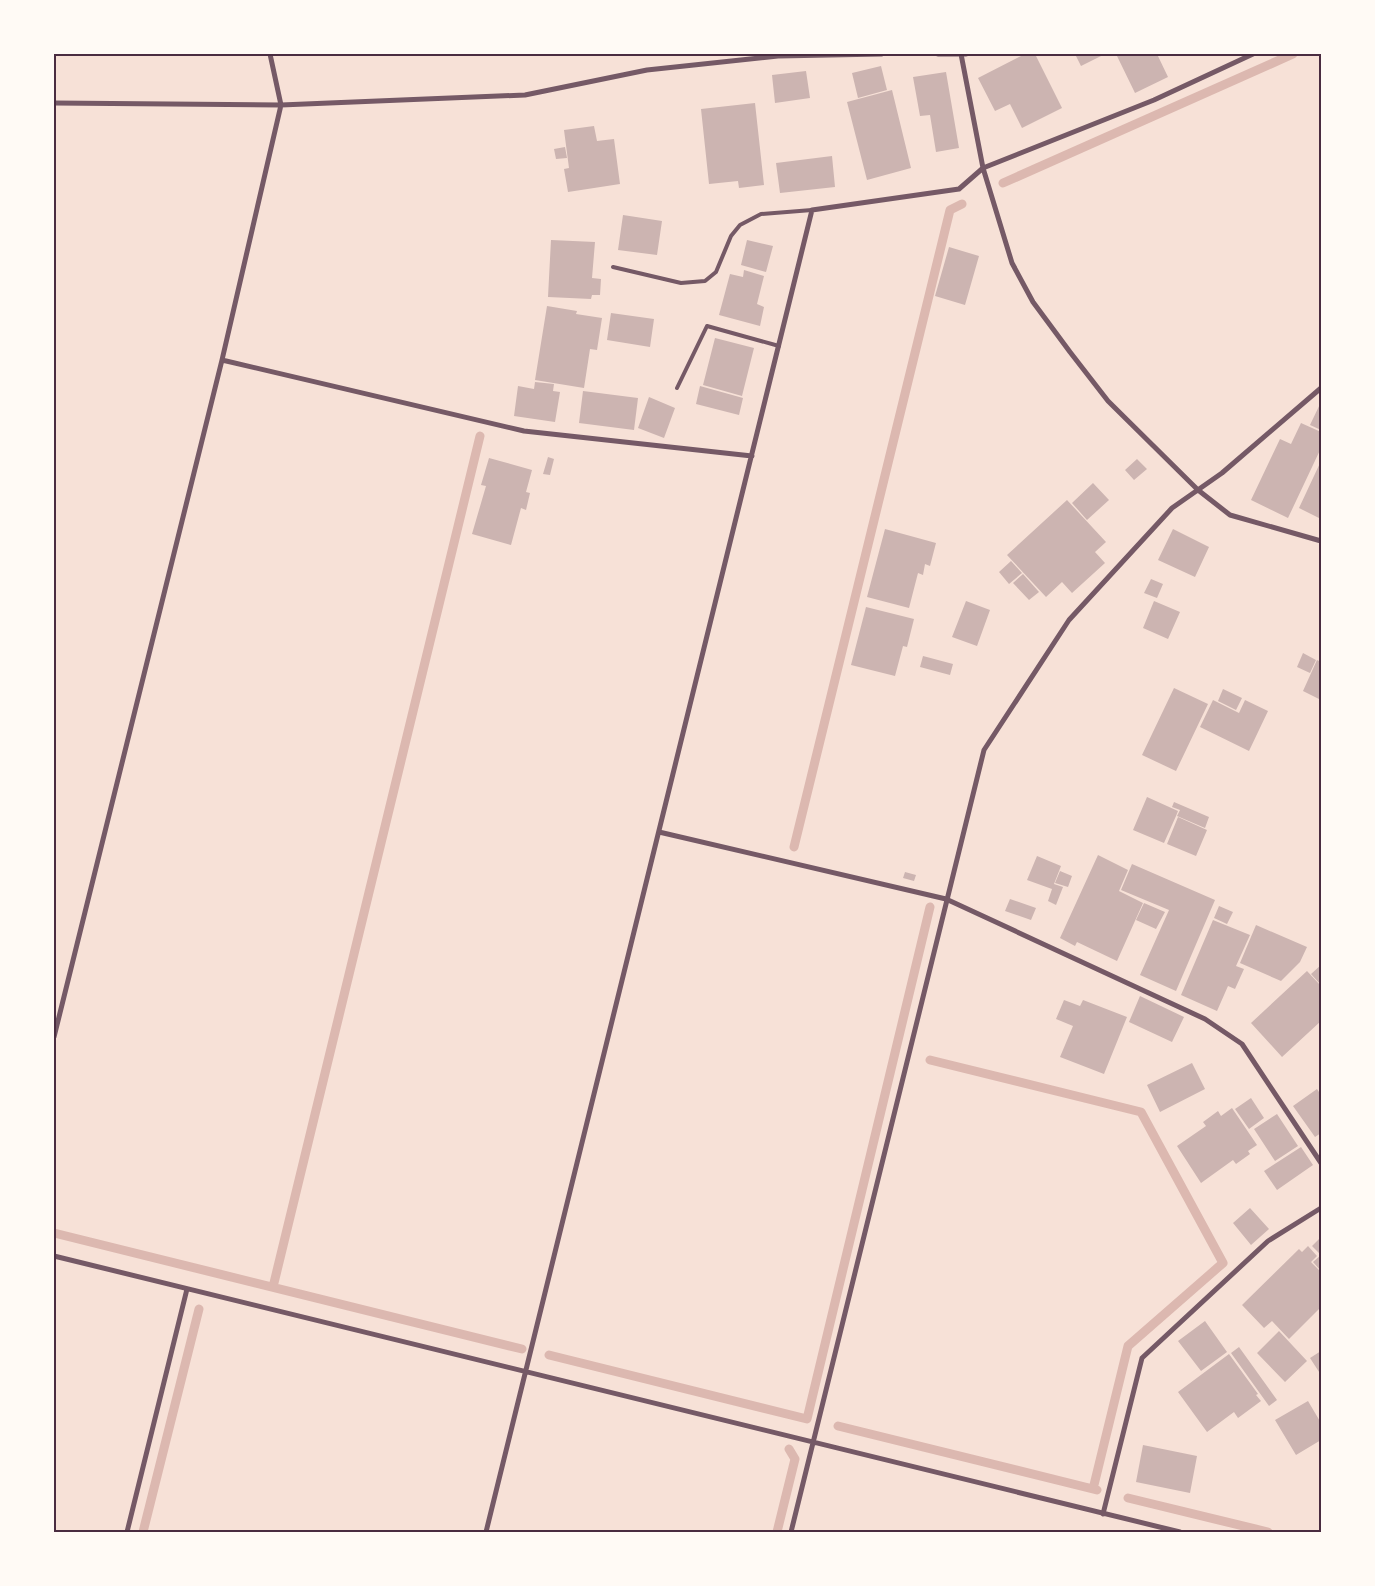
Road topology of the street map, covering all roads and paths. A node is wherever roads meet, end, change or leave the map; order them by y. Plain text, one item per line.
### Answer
1 (270, 54) edge
2 (882, 54) edge
3 (938, 54) edge
4 (961, 54) edge
5 (966, 54) edge
6 (1253, 54) edge
7 (54, 103) edge
8 (281, 106) junction
9 (983, 168) junction
10 (812, 210) junction
11 (613, 267) dead end
12 (779, 346) junction
13 (222, 360) junction
14 (676, 388) dead end
15 (1321, 388) edge
16 (752, 456) junction
17 (1198, 490) junction
18 (1321, 541) edge
19 (659, 832) junction
20 (946, 899) junction
21 (54, 1037) edge
22 (1321, 1163) edge
23 (1321, 1208) edge
24 (54, 1256) edge
25 (187, 1289) junction
26 (526, 1373) junction
27 (814, 1444) junction
28 (1103, 1514) junction
29 (127, 1532) edge
30 (486, 1532) edge
31 (792, 1532) edge
32 (1180, 1532) edge

1 - 8 street
2 - 8 street
3 - 4 street
4 - 5 street
4 - 9 street
6 - 9 street
7 - 8 street
8 - 13 street
9 - 10 street
9 - 17 street
10 - 11 lane
10 - 12 street
12 - 14 lane
12 - 16 street
13 - 16 street
13 - 21 street
15 - 17 street
16 - 19 street
17 - 18 street
17 - 20 street
19 - 20 street
19 - 26 street
20 - 22 street
20 - 27 street
23 - 28 street
24 - 25 street
25 - 26 street
25 - 29 street
26 - 27 street
26 - 30 street
27 - 28 street
27 - 31 street
28 - 32 street

